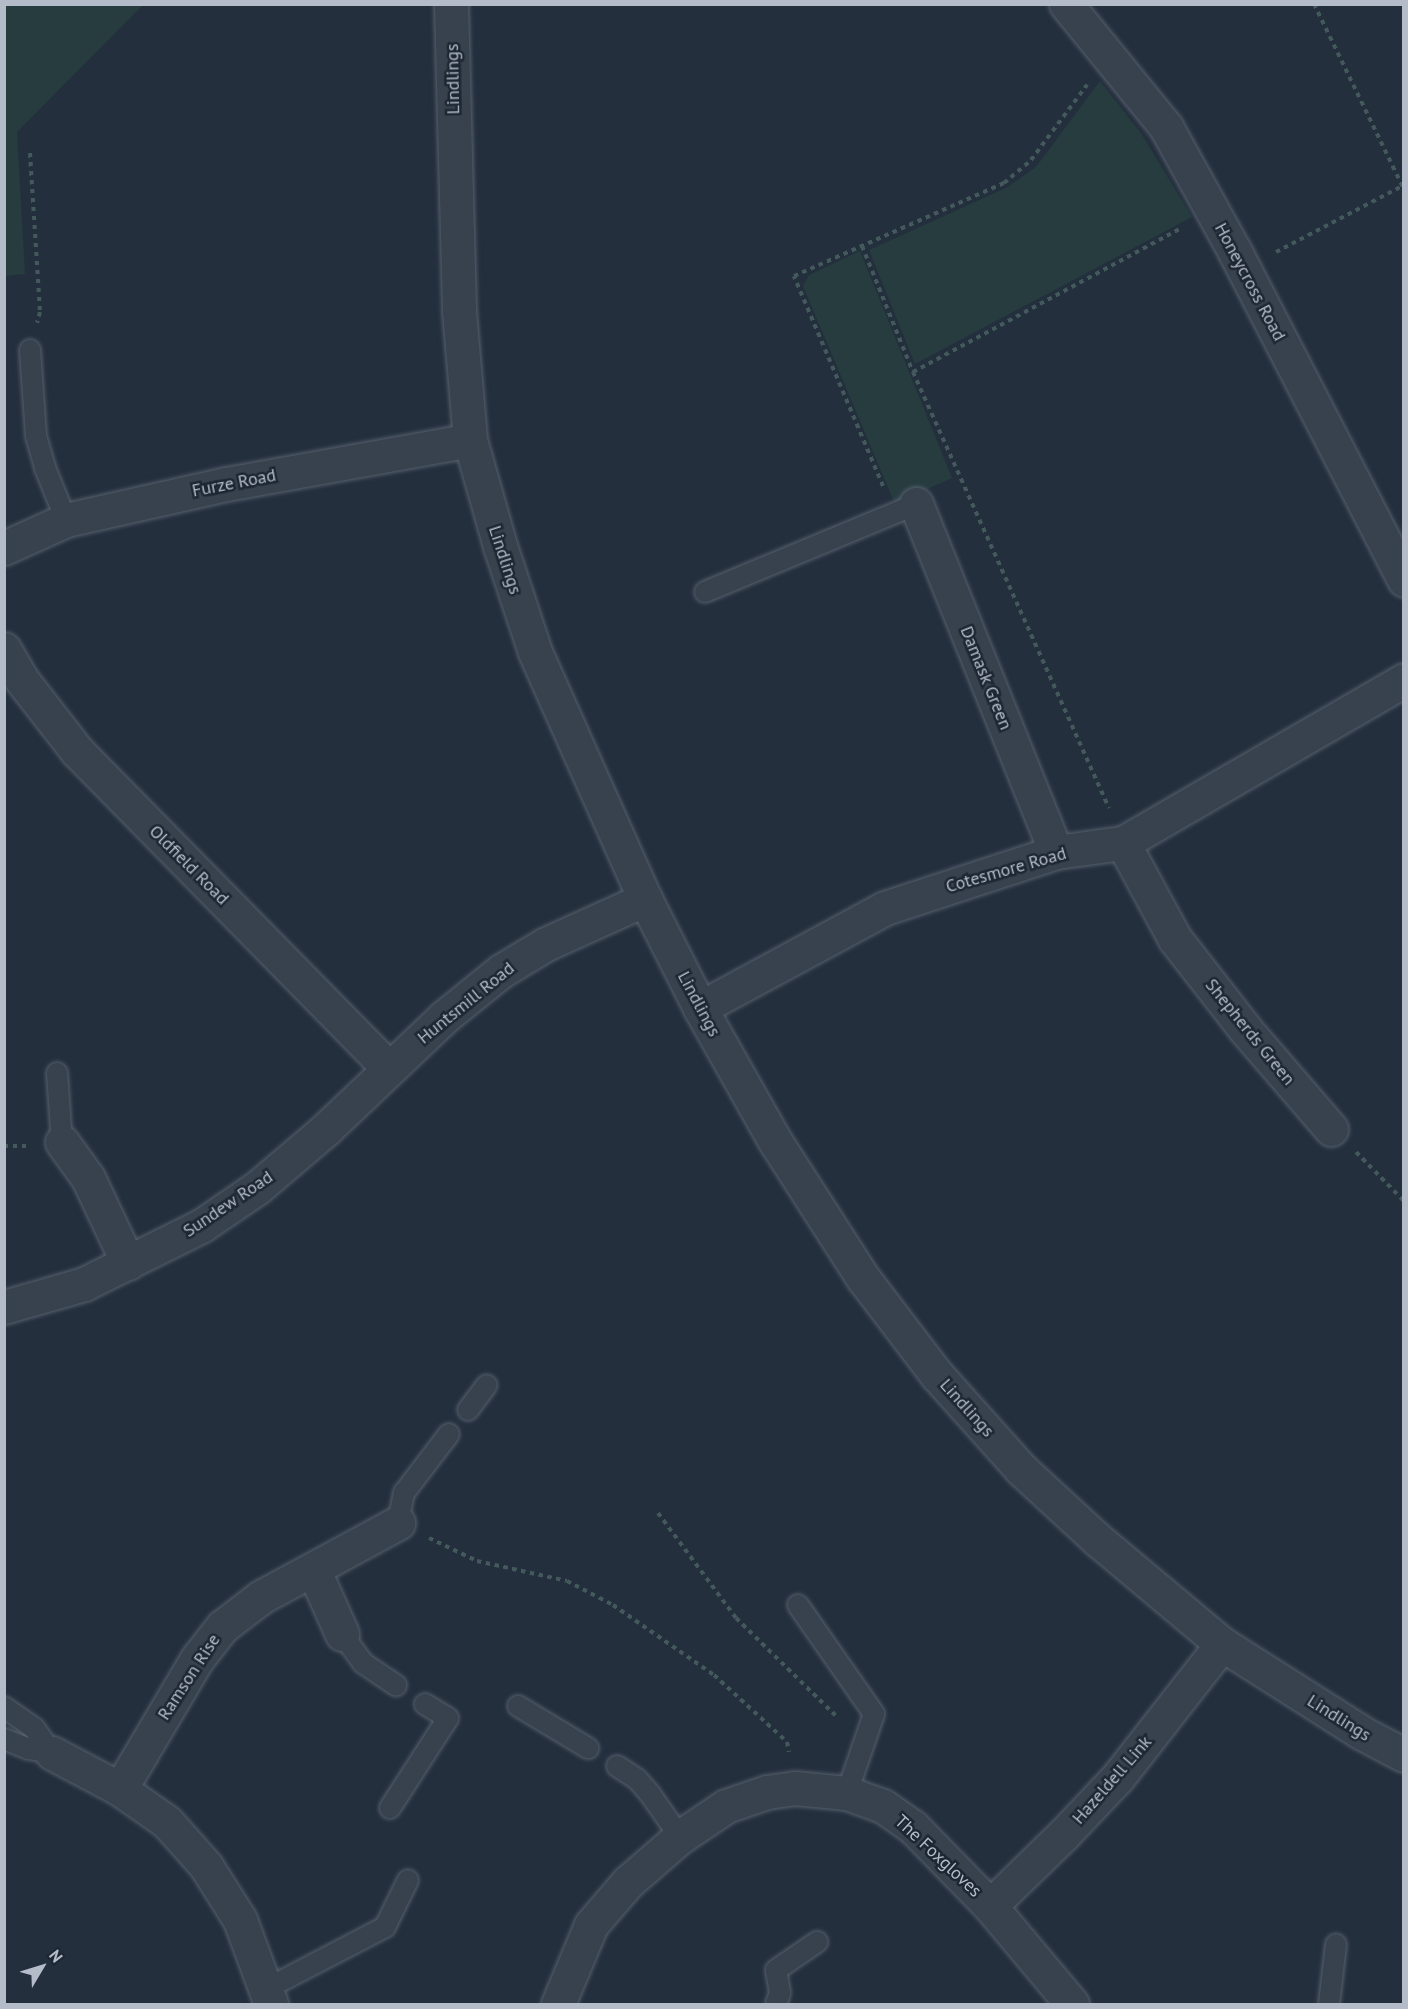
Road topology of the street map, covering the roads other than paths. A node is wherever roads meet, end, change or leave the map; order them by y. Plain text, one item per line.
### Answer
1 (452, 4) edge
2 (1066, 4) edge
3 (30, 350) road end
4 (470, 440) junction
5 (905, 508) joint
6 (66, 520) junction
7 (1393, 532) edge
8 (4, 548) edge
9 (1404, 579) edge
10 (705, 592) dead end
11 (4, 649) edge
12 (1404, 680) edge
13 (1123, 843) junction
14 (1056, 852) junction
15 (645, 899) junction
16 (700, 1008) junction
17 (389, 1068) junction
18 (57, 1073) dead end
19 (1332, 1129) road end
20 (62, 1142) joint
21 (128, 1263) junction
22 (4, 1307) edge
23 (487, 1385) dead end
24 (468, 1410) dead end
25 (449, 1434) dead end
26 (398, 1522) joint
27 (314, 1571) junction
28 (798, 1605) dead end
29 (342, 1634) joint
30 (1222, 1644) junction
31 (396, 1685) dead end
32 (425, 1704) dead end
33 (518, 1706) dead end
34 (4, 1707) edge
35 (4, 1739) edge
36 (588, 1748) dead end
37 (52, 1753) junction
38 (1404, 1755) edge
39 (617, 1766) dead end
40 (120, 1789) junction
41 (848, 1794) junction
42 (390, 1808) dead end
43 (680, 1837) junction
44 (408, 1880) dead end
45 (990, 1906) junction
46 (817, 1942) dead end
47 (1336, 1944) dead end
48 (268, 1997) edge
49 (558, 2004) edge
50 (776, 2004) edge
51 (1072, 2004) edge
52 (1329, 2004) edge

1 - 4 street, Lindlings
2 - 7 street, Honeycross Road
3 - 6 lane
4 - 6 street, Furze Road
4 - 15 street, Lindlings
5 - 10 lane
5 - 14 street, Damask Green
6 - 8 street, Furze Road
7 - 9 street, Honeycross Road
11 - 17 street, Oldfield Road
12 - 13 street, Cotesmore Road
13 - 14 street, Cotesmore Road
13 - 19 street, Shepherds Green
14 - 16 street, Cotesmore Road
15 - 16 street, Lindlings
15 - 17 street, Huntsmill Road
16 - 30 street, Lindlings
17 - 21 street, Sundew Road
18 - 20 lane
20 - 21 street
21 - 22 street, Sundew Road
23 - 24 lane
25 - 26 lane
26 - 27 street, Ramson Rise
27 - 29 street
27 - 40 street, Ramson Rise
28 - 41 lane
29 - 31 lane
30 - 38 street, Lindlings
30 - 45 street, Hazeldell Link
32 - 42 lane
33 - 36 lane
34 - 37 lane
35 - 37 lane
37 - 40 street
39 - 43 lane
40 - 48 street
41 - 43 street, The Foxgloves
41 - 45 street, The Foxgloves
43 - 49 street, The Foxgloves
44 - 48 lane
45 - 51 street, The Foxgloves
46 - 50 lane
47 - 52 lane

